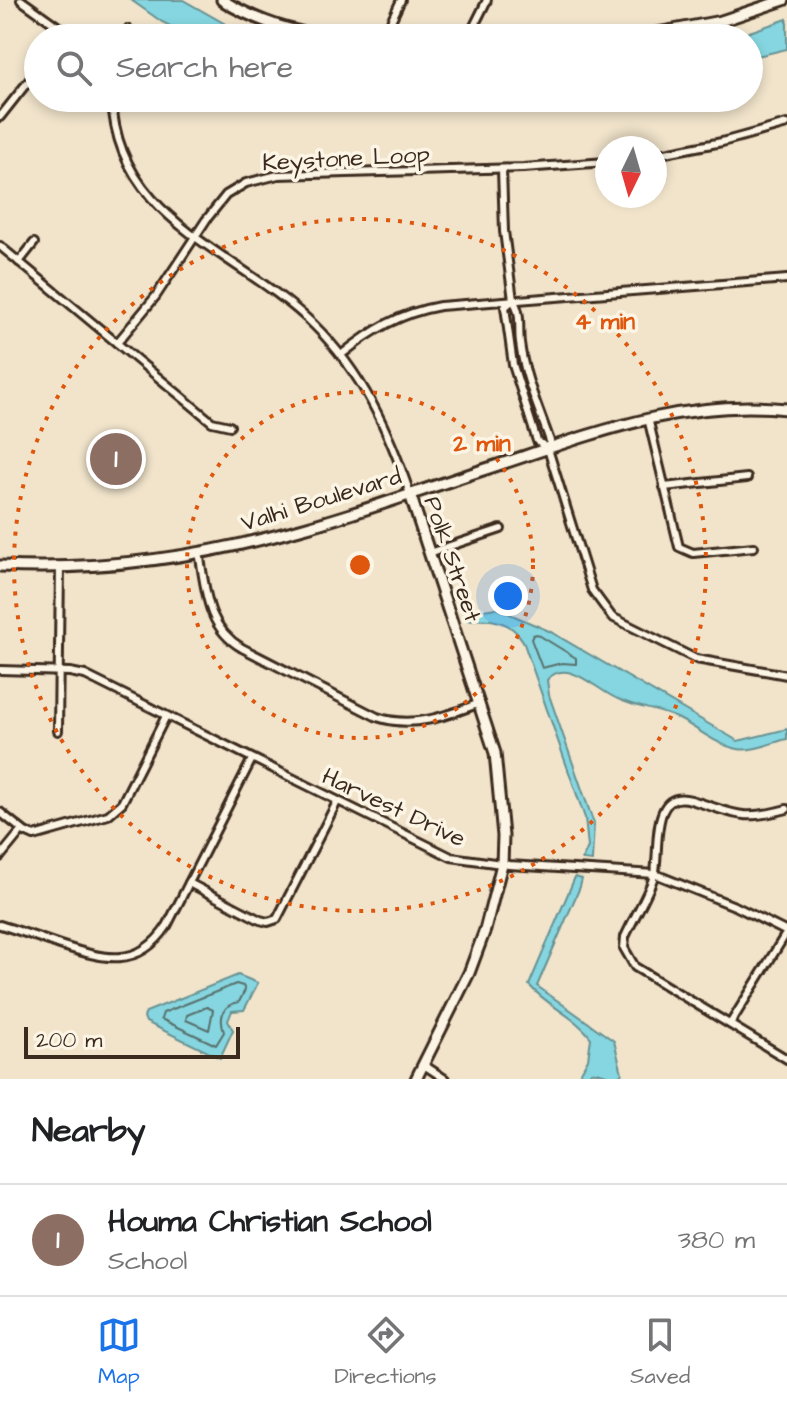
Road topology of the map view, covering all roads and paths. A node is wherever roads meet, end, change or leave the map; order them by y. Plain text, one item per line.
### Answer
1 (21, 0) edge
2 (222, 0) edge
3 (401, 0) edge
4 (487, 0) edge
5 (784, 0) edge
6 (49, 24) edge
7 (275, 24) edge
8 (390, 24) edge
9 (475, 24) edge
10 (705, 24) edge
11 (24, 87) edge
12 (113, 112) edge
13 (0, 117) edge
14 (787, 124) edge
15 (667, 153) edge
16 (595, 163) edge
17 (502, 169) junction
18 (196, 236) junction
19 (34, 243) dead end
20 (0, 246) edge
21 (19, 262) junction
22 (787, 279) edge
23 (513, 300) junction
24 (117, 343) junction
25 (341, 355) junction
26 (526, 372) junction
27 (515, 375) junction
28 (787, 409) edge
29 (648, 418) junction
30 (230, 426) dead end
31 (548, 449) junction
32 (747, 478) dead end
33 (664, 487) junction
34 (410, 494) junction
35 (501, 529) dead end
36 (754, 547) dead end
37 (199, 552) junction
38 (429, 553) junction
39 (0, 566) edge
40 (60, 566) junction
41 (0, 670) edge
42 (58, 671) junction
43 (787, 675) edge
44 (480, 703) junction
45 (166, 716) junction
46 (58, 731) dead end
47 (252, 759) junction
48 (337, 802) junction
49 (787, 809) edge
50 (0, 812) edge
51 (22, 830) junction
52 (0, 857) edge
53 (502, 864) junction
54 (655, 874) junction
55 (189, 883) junction
56 (0, 925) edge
57 (787, 932) edge
58 (730, 1024) junction
59 (787, 1059) edge
60 (424, 1065) junction
61 (416, 1079) edge
62 (445, 1079) edge

1 - 6 street
2 - 7 street
3 - 8 street
4 - 9 street
5 - 10 street
11 - 13 street
12 - 18 street, Polk Street
14 - 15 street
16 - 17 street, Keystone Loop
17 - 18 street, Keystone Loop
17 - 23 street
18 - 24 street, Keystone Loop
18 - 25 street, Polk Street
19 - 21 street
20 - 21 street
21 - 24 street
22 - 23 street
23 - 25 street
23 - 26 street
23 - 27 street
24 - 30 street
25 - 34 street, Polk Street
26 - 27 street
26 - 31 street
27 - 31 street
28 - 29 street, Valhi Boulevard
29 - 31 street, Valhi Boulevard
29 - 33 street
31 - 34 street, Valhi Boulevard
31 - 43 street
32 - 33 street
33 - 36 street
34 - 37 street, Valhi Boulevard
34 - 38 street, Polk Street
35 - 38 street
37 - 40 street, Valhi Boulevard
37 - 44 street
38 - 44 street, Polk Street
39 - 40 street, Valhi Boulevard
40 - 42 street
41 - 42 street, Harvest Drive
42 - 45 street, Harvest Drive
42 - 46 street
44 - 53 street, Polk Street
45 - 47 street, Harvest Drive
45 - 51 street
47 - 48 street, Harvest Drive
47 - 55 street
48 - 53 street, Harvest Drive
48 - 55 street
49 - 54 street
50 - 51 street
51 - 52 street
53 - 54 street, Harvest Drive
53 - 60 street, Polk Street
54 - 57 street, Harvest Drive
54 - 58 street
55 - 56 street
57 - 58 street
58 - 59 street
60 - 61 street, Polk Street
60 - 62 street

